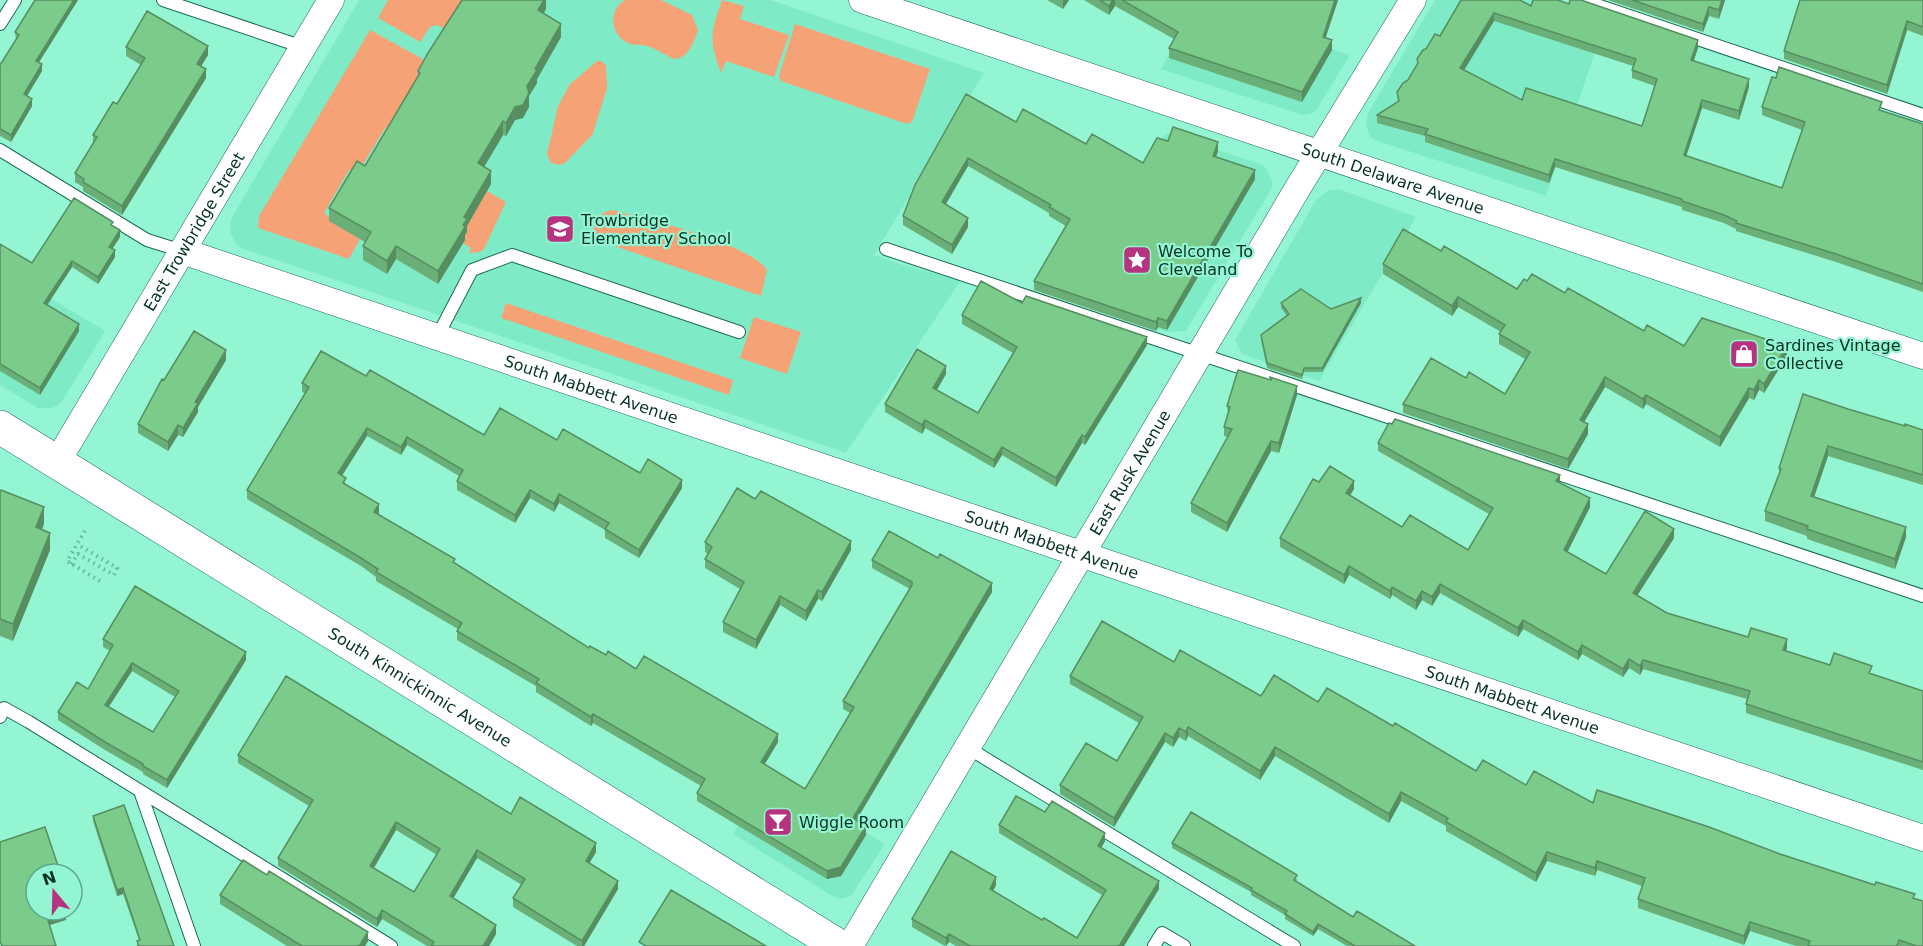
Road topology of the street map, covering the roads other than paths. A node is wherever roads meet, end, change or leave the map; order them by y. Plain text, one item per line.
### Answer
1 (15, 0) edge
2 (163, 0) edge
3 (331, 0) edge
4 (862, 0) edge
5 (1413, 0) edge
6 (1582, 0) edge
7 (0, 24) edge
8 (303, 47) junction
9 (1923, 115) edge
10 (0, 150) edge
11 (1318, 154) junction
12 (886, 249) dead end
13 (182, 251) junction
14 (739, 332) dead end
15 (437, 337) junction
16 (1201, 354) junction
17 (1923, 357) edge
18 (0, 427) edge
19 (57, 462) junction
20 (1082, 554) junction
21 (1923, 596) edge
22 (0, 717) edge
23 (968, 748) junction
24 (140, 791) junction
25 (1923, 838) edge
26 (194, 946) edge
27 (391, 946) edge
28 (839, 946) edge
29 (850, 946) edge
30 (1154, 946) edge
31 (1184, 946) edge
32 (1293, 946) edge

1 - 7 lane
2 - 8 lane
3 - 8 street, East Trowbridge Street
4 - 11 street, South Delaware Avenue
5 - 11 street, East Rusk Avenue
6 - 9 lane
8 - 13 street, East Trowbridge Street
10 - 13 lane
11 - 16 street, East Rusk Avenue
11 - 17 street, South Delaware Avenue
12 - 16 lane
13 - 15 street, South Mabbett Avenue
13 - 19 street, East Trowbridge Street
14 - 15 lane
15 - 20 street, South Mabbett Avenue
16 - 20 street, East Rusk Avenue
16 - 21 lane
18 - 19 main road, South Kinnickinnic Avenue
19 - 28 main road, South Kinnickinnic Avenue
20 - 23 street, East Rusk Avenue
20 - 25 street, South Mabbett Avenue
22 - 24 lane
23 - 29 street, East Rusk Avenue
23 - 32 lane
24 - 26 lane
24 - 27 lane
30 - 31 lane

